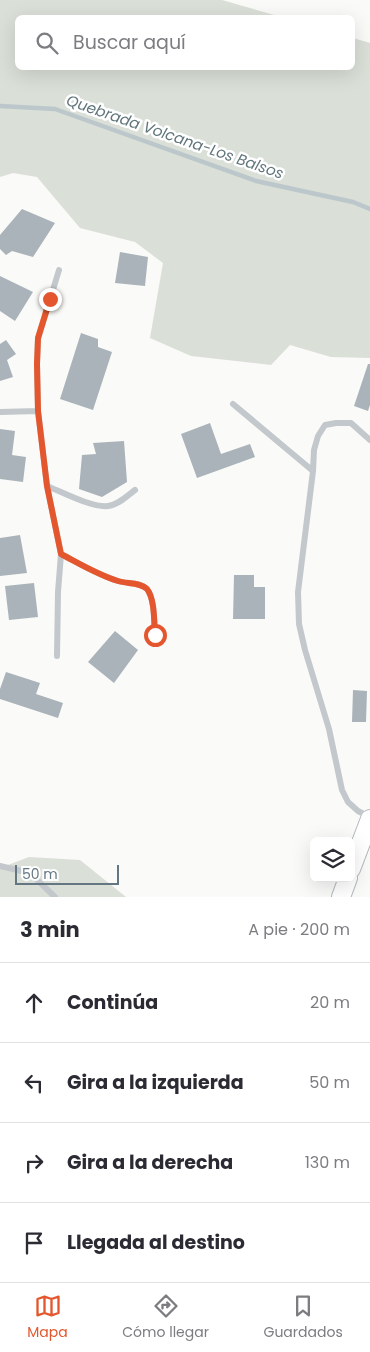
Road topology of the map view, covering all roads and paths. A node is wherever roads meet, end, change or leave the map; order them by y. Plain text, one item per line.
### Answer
1 (59, 270) dead end
2 (233, 404) dead end
3 (38, 411) junction
4 (0, 412) edge
5 (370, 440) edge
6 (313, 471) junction
7 (47, 486) junction
8 (135, 490) dead end
9 (61, 554) junction
10 (155, 635) dead end
11 (57, 656) dead end
12 (370, 818) edge
13 (355, 858) edge
14 (0, 866) edge
15 (347, 882) edge
16 (55, 897) edge
17 (341, 897) edge

1 - 3 lane
2 - 6 lane
3 - 4 lane
3 - 7 lane
5 - 6 lane
6 - 12 lane
7 - 8 lane
7 - 9 lane
9 - 10 lane
9 - 11 lane
12 - 13 main road
14 - 16 lane
15 - 17 main road

